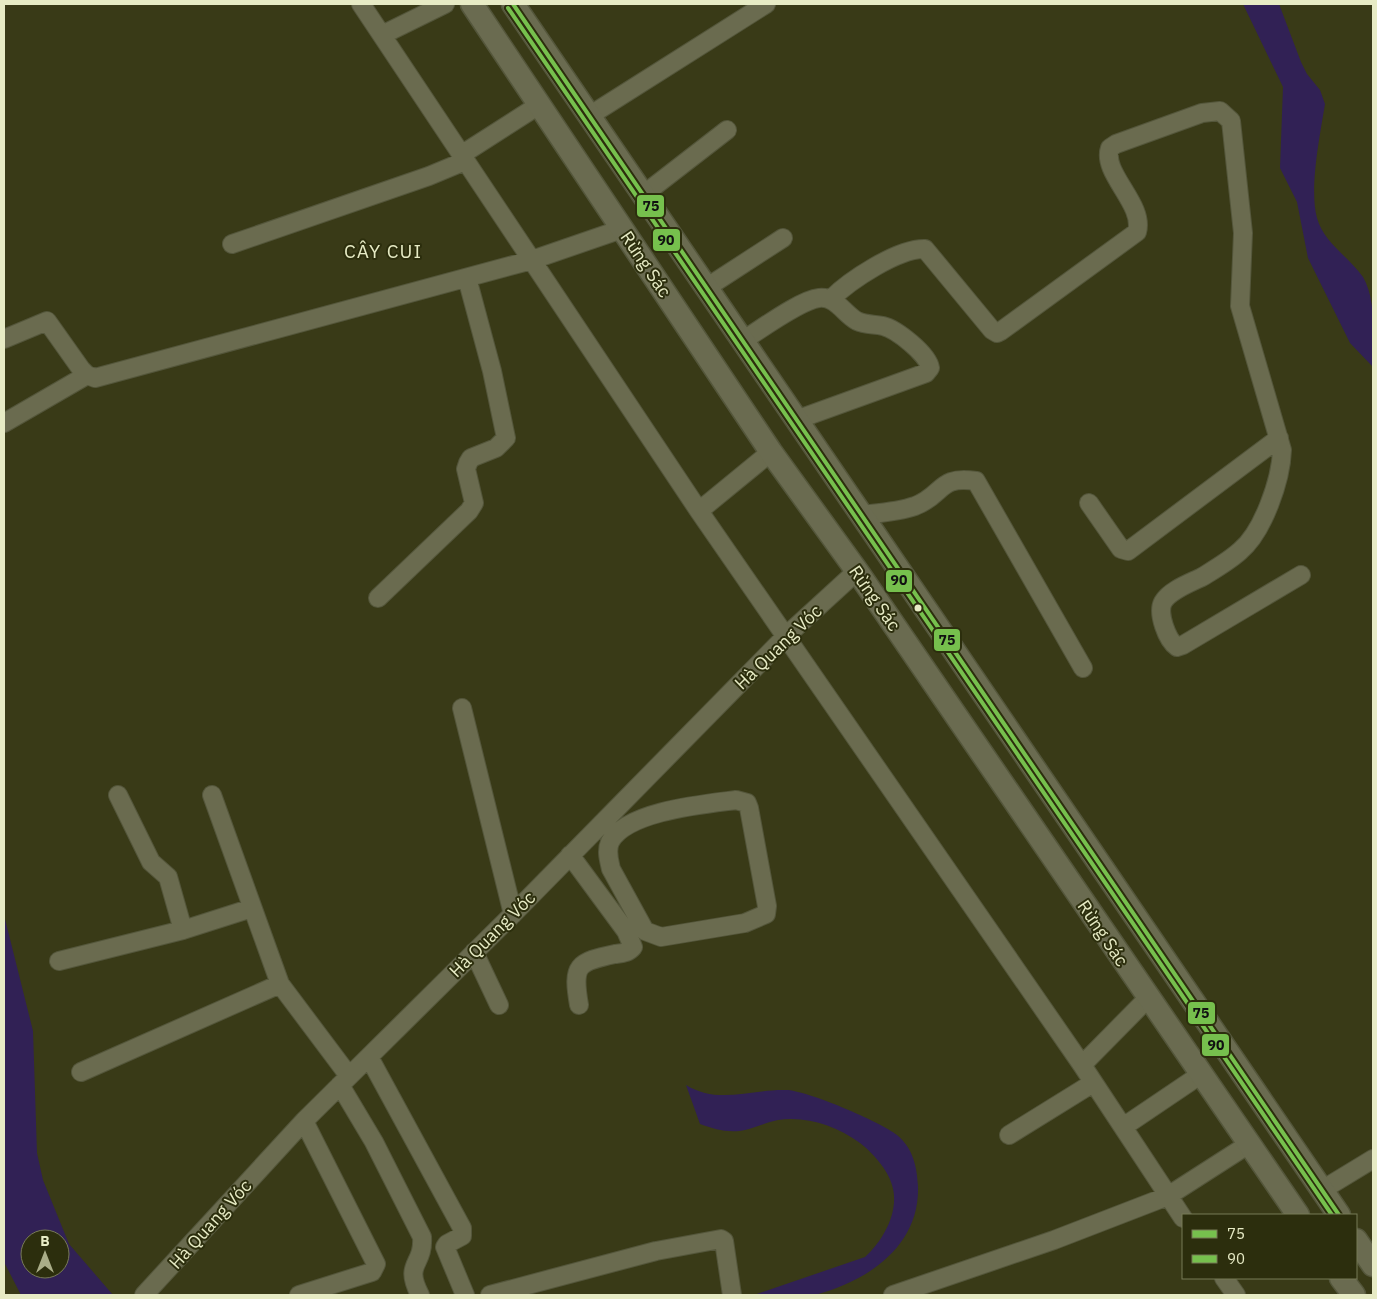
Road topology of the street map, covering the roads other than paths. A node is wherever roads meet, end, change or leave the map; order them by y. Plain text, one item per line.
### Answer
1 (362, 4) edge
2 (445, 4) edge
3 (472, 4) edge
4 (513, 4) edge
5 (766, 4) edge
6 (389, 32) junction
7 (533, 109) junction
8 (589, 116) junction
9 (727, 130) dead end
10 (468, 154) junction
11 (643, 195) junction
12 (614, 231) junction
13 (783, 238) dead end
14 (232, 244) dead end
15 (532, 260) junction
16 (467, 278) junction
17 (706, 288) junction
18 (831, 300) junction
19 (4, 338) edge
20 (742, 341) junction
21 (87, 375) junction
22 (796, 420) junction
23 (4, 423) edge
24 (1279, 438) junction
25 (764, 457) junction
26 (1089, 503) dead end
27 (699, 511) junction
28 (861, 515) junction
29 (885, 549) junction
30 (852, 575) junction
31 (1301, 575) dead end
32 (378, 598) dead end
33 (786, 636) junction
34 (1083, 668) dead end
35 (462, 708) dead end
36 (118, 795) dead end
37 (212, 795) dead end
38 (630, 796) junction
39 (648, 815) junction
40 (570, 856) junction
41 (252, 908) junction
42 (513, 914) junction
43 (183, 930) junction
44 (474, 952) junction
45 (59, 961) dead end
46 (280, 984) junction
47 (1148, 998) junction
48 (499, 1005) dead end
49 (579, 1005) dead end
50 (369, 1057) junction
51 (1082, 1065) junction
52 (81, 1072) dead end
53 (345, 1081) junction
54 (1192, 1081) junction
55 (1093, 1083) junction
56 (304, 1121) junction
57 (1129, 1123) junction
58 (1009, 1135) dead end
59 (1248, 1144) junction
60 (1373, 1159) edge
61 (1322, 1190) junction
62 (1168, 1196) junction
63 (1297, 1214) edge
64 (1338, 1214) edge
65 (1182, 1217) edge
66 (1357, 1241) edge
67 (1373, 1265) edge
68 (1225, 1279) edge
69 (1343, 1279) edge
70 (144, 1295) edge
71 (299, 1295) edge
72 (420, 1295) edge
73 (465, 1295) edge
74 (490, 1295) edge
75 (732, 1295) edge
76 (893, 1295) edge
77 (1236, 1295) edge
78 (1354, 1295) edge

1 - 6 street
2 - 6 street
3 - 7 main road, Rừng Sác
4 - 8 main road, Rừng Sác
5 - 8 street
6 - 10 street
7 - 10 street
7 - 12 main road, Rừng Sác
8 - 11 main road, Rừng Sác
9 - 11 street
10 - 14 street
10 - 15 street
11 - 17 main road, Rừng Sác
12 - 15 street
12 - 25 main road, Rừng Sác
13 - 17 street
15 - 16 street
15 - 27 street
16 - 21 street
16 - 32 street
17 - 20 main road, Rừng Sác
18 - 20 street
18 - 22 street
18 - 24 street
19 - 21 street
20 - 22 main road, Rừng Sác
21 - 23 street
22 - 28 main road, Rừng Sác
24 - 26 street
24 - 31 street
25 - 27 street
25 - 30 main road, Rừng Sác
27 - 33 street
28 - 29 main road, Rừng Sác
28 - 34 street
29 - 30 main road
29 - 61 main road, Rừng Sác
30 - 33 street, Hà Quang Vóc
30 - 47 main road, Rừng Sác
33 - 38 street, Hà Quang Vóc
33 - 51 street
35 - 42 street
36 - 43 street
37 - 41 street
38 - 39 street
38 - 40 street, Hà Quang Vóc
39 - 39 street
40 - 42 street, Hà Quang Vóc
40 - 49 street
41 - 43 street
41 - 46 street
42 - 44 street, Hà Quang Vóc
43 - 45 street
44 - 48 street
44 - 50 street, Hà Quang Vóc
46 - 52 street
46 - 53 street
47 - 51 street
47 - 54 main road, Rừng Sác
50 - 53 street, Hà Quang Vóc
50 - 73 street
51 - 55 street
53 - 56 street, Hà Quang Vóc
53 - 72 street
54 - 57 street
54 - 59 main road, Rừng Sác
55 - 57 street
55 - 58 street
56 - 70 street, Hà Quang Vóc
56 - 71 street
57 - 62 street
59 - 62 street
59 - 63 main road, Rừng Sác
60 - 61 street
61 - 64 main road, Rừng Sác
62 - 65 street
62 - 76 street
66 - 67 main road
68 - 77 street
69 - 78 main road
74 - 75 street

